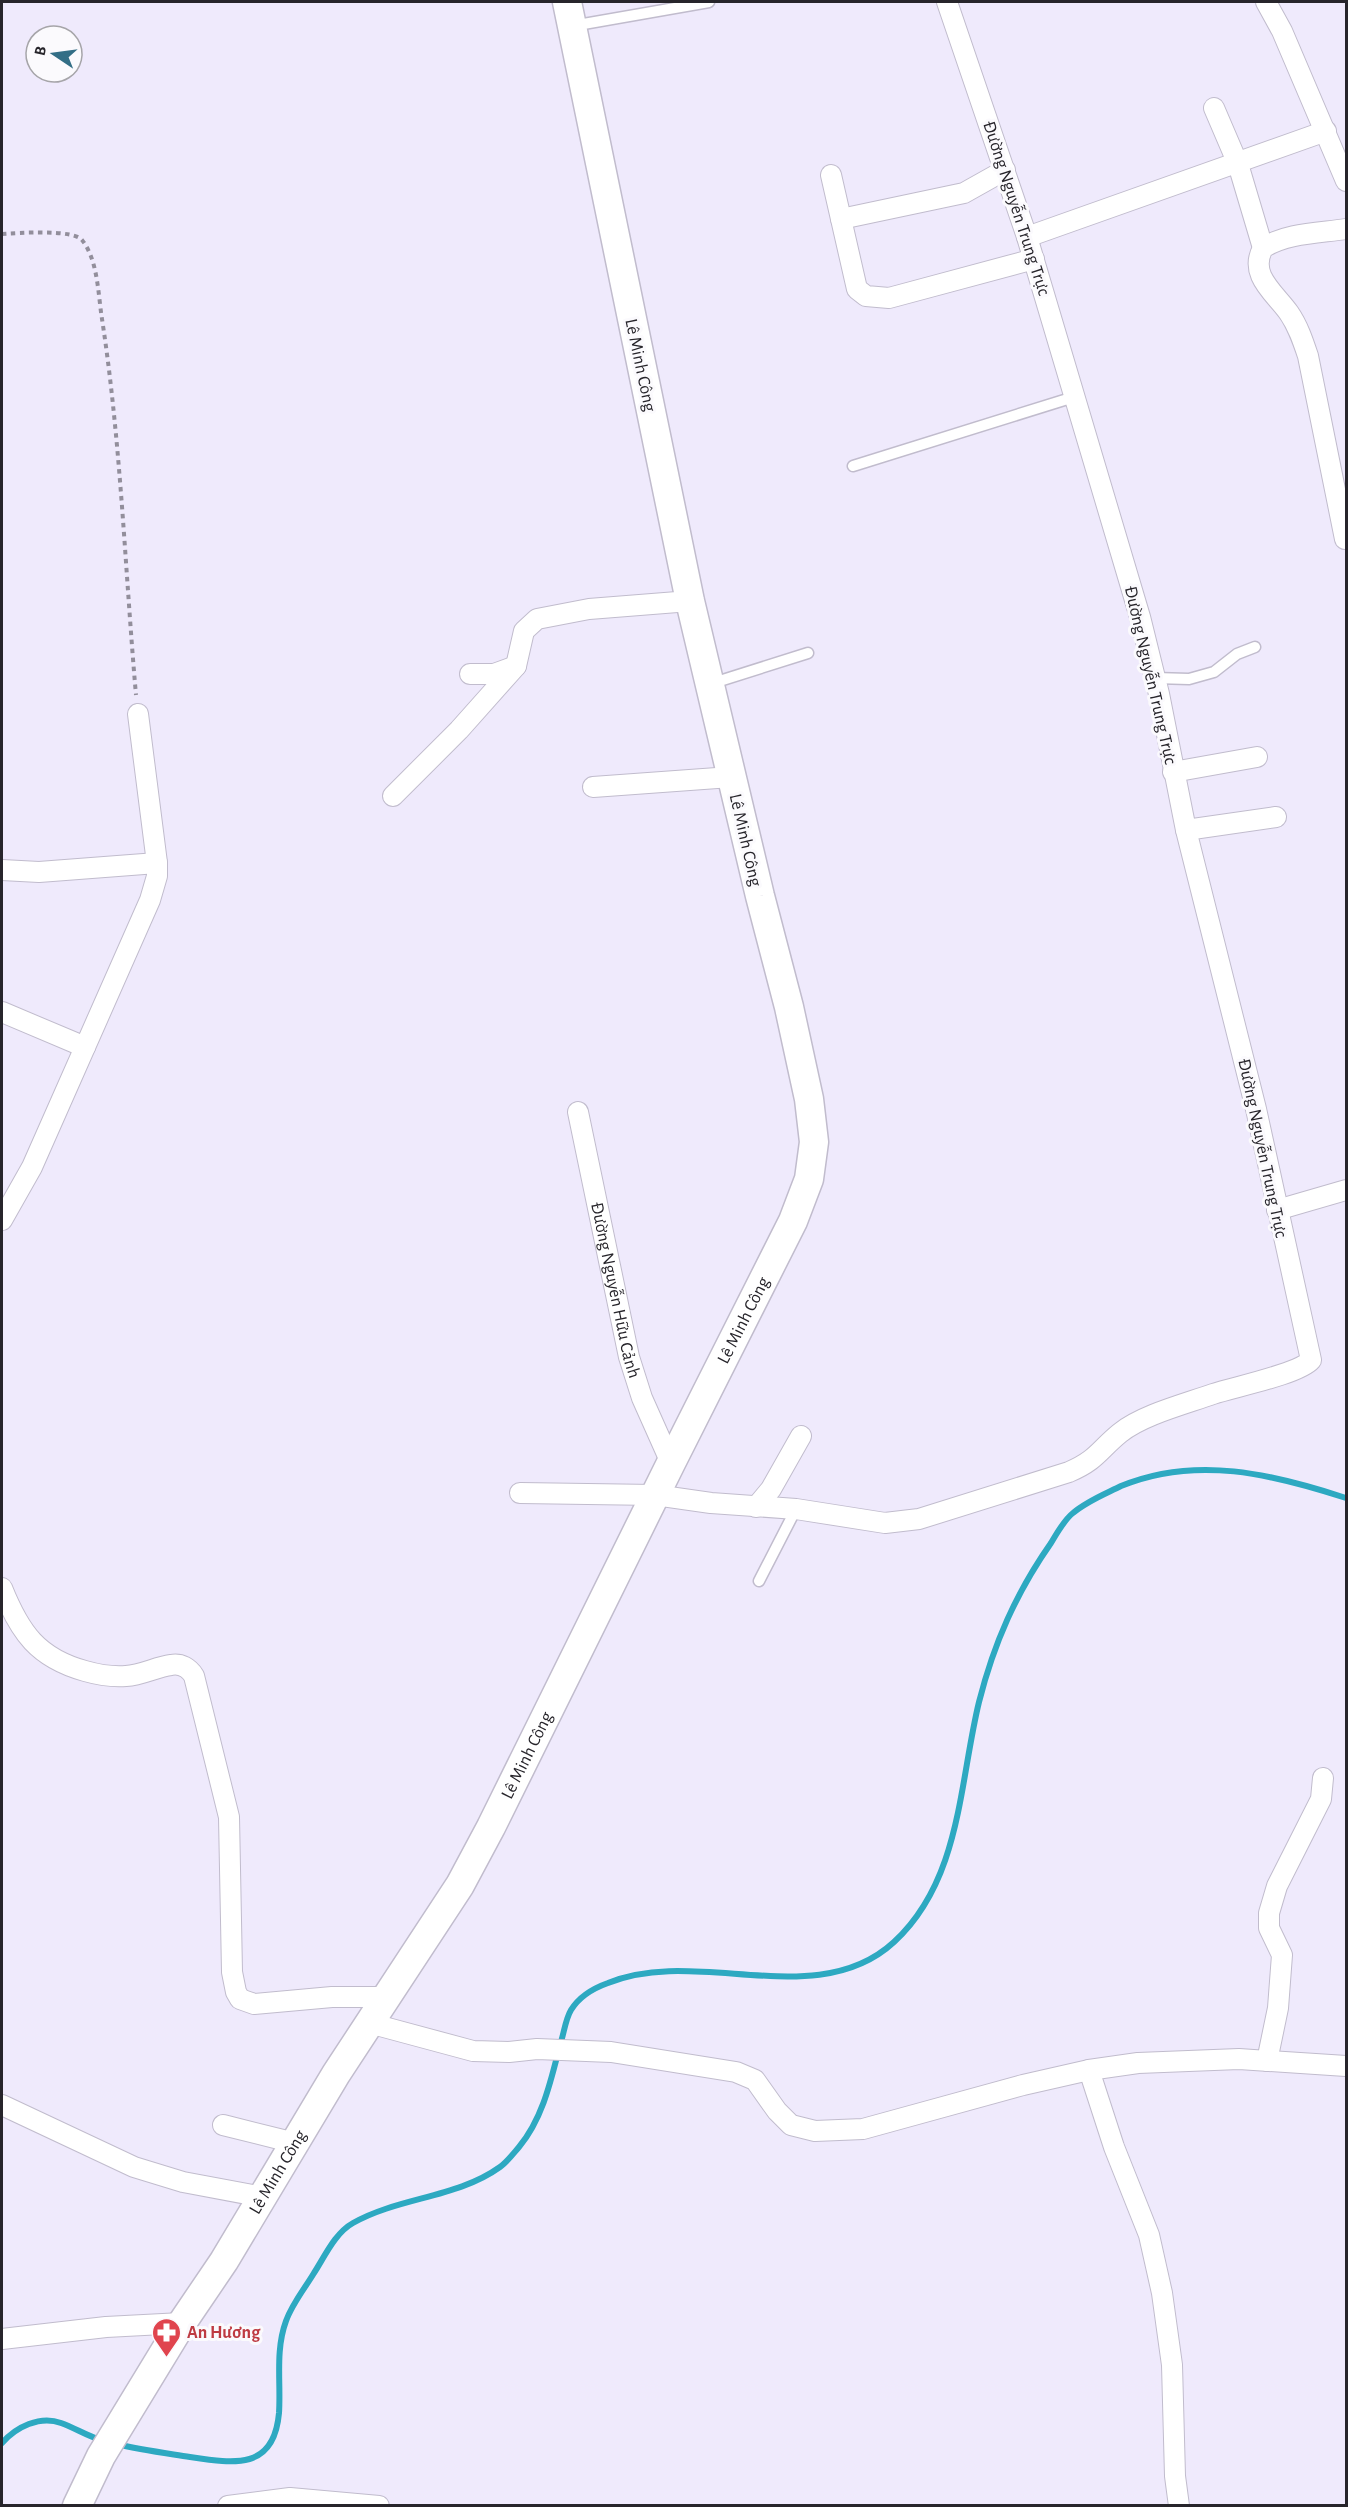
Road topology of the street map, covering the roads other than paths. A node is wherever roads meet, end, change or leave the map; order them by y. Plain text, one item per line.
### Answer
1 (709, 2) edge
2 (947, 2) edge
3 (1266, 2) edge
4 (570, 14) edge
5 (1214, 108) dead end
6 (1326, 131) junction
7 (1238, 164) junction
8 (1005, 170) junction
9 (831, 175) dead end
10 (1347, 181) edge
11 (841, 219) junction
12 (1347, 229) edge
13 (1027, 237) junction
14 (1263, 248) junction
15 (1034, 259) junction
16 (1074, 397) junction
17 (853, 466) dead end
18 (1345, 539) dead end
19 (690, 601) junction
20 (1255, 647) dead end
21 (808, 652) dead end
22 (516, 666) junction
23 (470, 674) dead end
24 (1155, 678) junction
25 (710, 684) junction
26 (138, 714) road end
27 (1257, 757) dead end
28 (1173, 772) junction
29 (731, 777) junction
30 (593, 787) dead end
31 (393, 796) dead end
32 (1276, 818) dead end
33 (1186, 830) junction
34 (157, 863) junction
35 (2, 870) edge
36 (2, 1012) edge
37 (85, 1047) junction
38 (578, 1112) dead end
39 (1347, 1190) edge
40 (1277, 1210) junction
41 (2, 1220) edge
42 (801, 1436) dead end
43 (671, 1463) junction
44 (520, 1493) dead end
45 (655, 1495) junction
46 (756, 1507) junction
47 (796, 1509) junction
48 (759, 1581) dead end
49 (4, 1598) edge
50 (1323, 1778) dead end
51 (386, 1997) junction
52 (369, 2023) junction
53 (1268, 2061) junction
54 (1347, 2066) edge
55 (1089, 2070) junction
56 (2, 2105) edge
57 (223, 2125) dead end
58 (295, 2143) junction
59 (263, 2198) junction
60 (182, 2323) junction
61 (2, 2339) edge
62 (77, 2505) edge
63 (228, 2505) edge
64 (379, 2505) edge
65 (1179, 2505) edge

1 - 4 lane
2 - 8 street, Đường Nguyễn Trung Trực
3 - 6 street
4 - 19 main road, Lê Minh Công
5 - 7 street
6 - 7 street
6 - 10 street
7 - 13 street
7 - 14 street
8 - 11 street
8 - 13 street, Đường Nguyễn Trung Trực
9 - 11 street
11 - 15 street
12 - 14 street
13 - 15 street, Đường Nguyễn Trung Trực
14 - 18 street
15 - 16 street, Đường Nguyễn Trung Trực
16 - 17 lane
16 - 24 street, Đường Nguyễn Trung Trực
19 - 22 street
19 - 25 main road, Lê Minh Công
20 - 24 lane
21 - 25 lane
22 - 23 street
22 - 31 street
24 - 28 street, Đường Nguyễn Trung Trực
25 - 29 main road, Lê Minh Công
26 - 34 street
27 - 28 street
28 - 33 street, Đường Nguyễn Trung Trực
29 - 30 street
29 - 43 main road, Lê Minh Công
32 - 33 street
33 - 40 street, Đường Nguyễn Trung Trực
34 - 35 street
34 - 37 street
36 - 37 street
37 - 41 street
38 - 43 street, Đường Nguyễn Hữu Cảnh
39 - 40 street
40 - 47 street, Đường Nguyễn Trung Trực
42 - 46 street
43 - 45 main road, Lê Minh Công
44 - 45 street
45 - 46 street
45 - 51 main road, Lê Minh Công
46 - 47 street
47 - 48 lane
49 - 51 street
50 - 53 street
51 - 52 main road, Lê Minh Công
52 - 55 street
52 - 58 main road, Lê Minh Công
53 - 54 street
53 - 55 street
55 - 65 street
56 - 59 street
57 - 58 street
58 - 59 main road, Lê Minh Công
59 - 60 main road, Lê Minh Công
60 - 61 street
60 - 62 main road, Lê Minh Công
63 - 64 street

